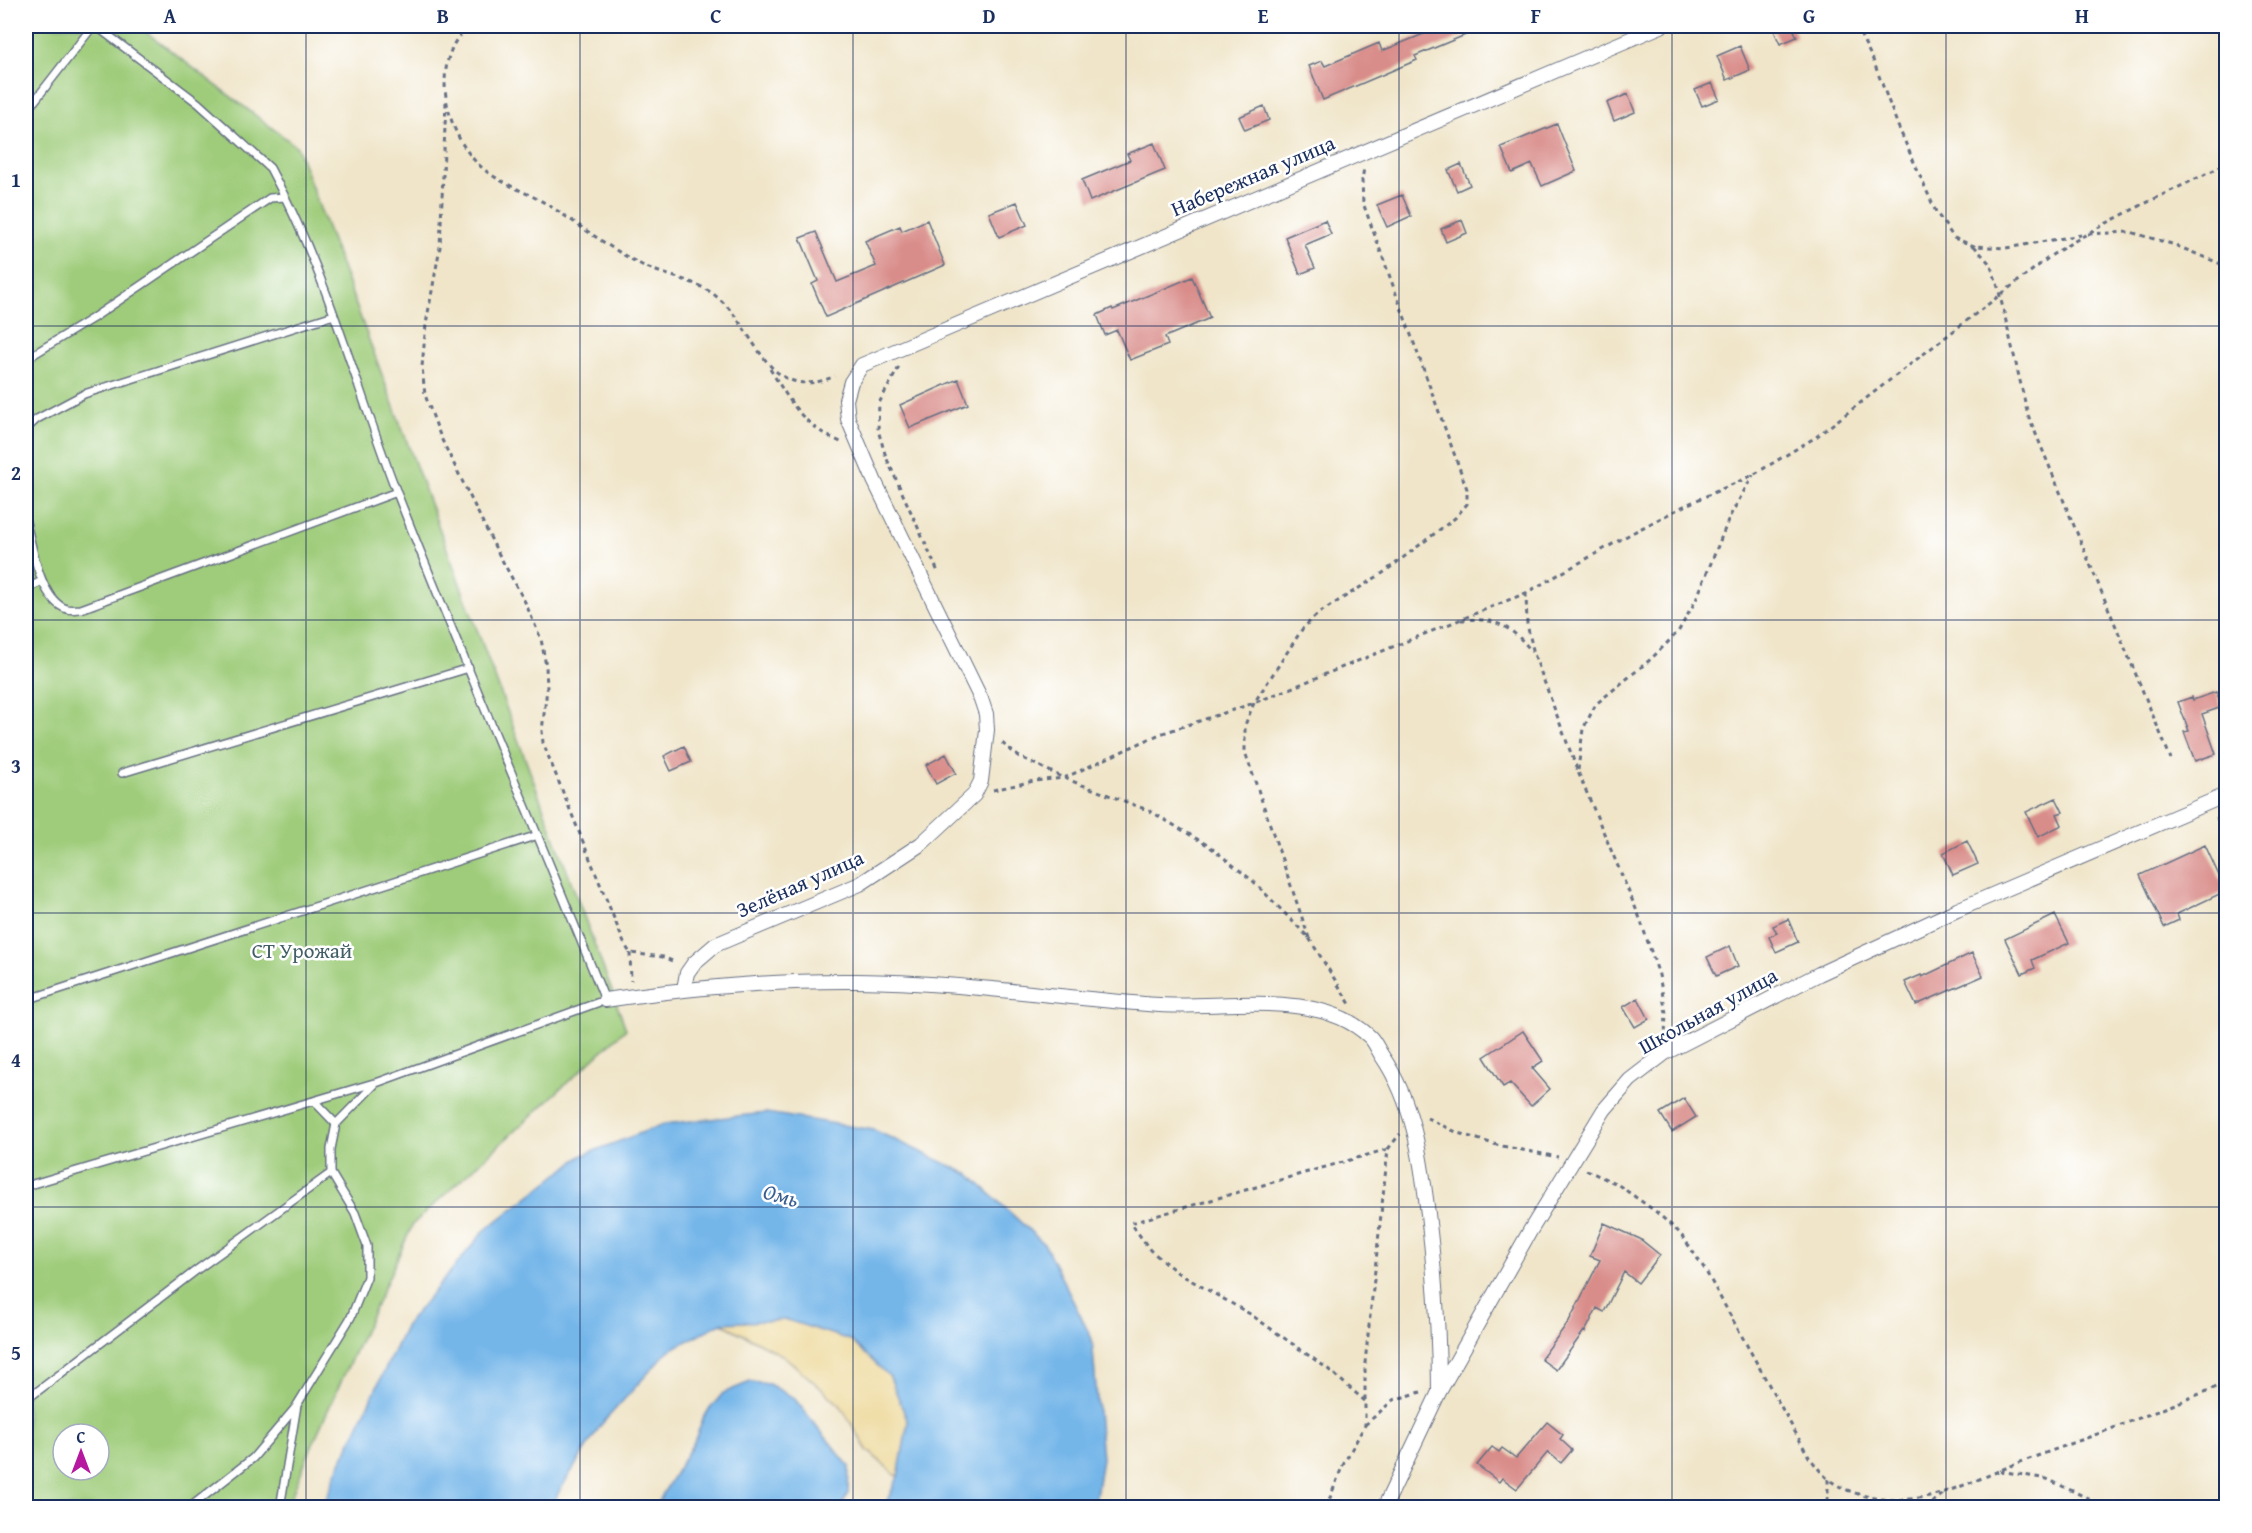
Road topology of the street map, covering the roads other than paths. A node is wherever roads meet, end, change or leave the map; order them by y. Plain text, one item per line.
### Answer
1 (95, 26) edge
2 (1661, 26) edge
3 (26, 112) edge
4 (285, 197) junction
5 (334, 315) junction
6 (26, 359) edge
7 (26, 429) edge
8 (397, 492) junction
9 (26, 522) edge
10 (42, 581) junction
11 (26, 589) edge
12 (470, 668) junction
13 (123, 774) dead end
14 (974, 795) joint
15 (2226, 795) edge
16 (538, 835) junction
17 (684, 989) junction
18 (26, 1000) edge
19 (606, 1000) junction
20 (376, 1083) junction
21 (314, 1101) junction
22 (336, 1124) junction
23 (331, 1173) junction
24 (26, 1186) edge
25 (1439, 1392) junction
26 (26, 1400) edge
27 (297, 1405) junction
28 (189, 1508) edge
29 (280, 1508) edge
30 (1384, 1508) edge

1 - 3 lane
1 - 4 lane
2 - 14 street, Набережная улица
4 - 5 lane
4 - 6 lane
5 - 7 lane
5 - 8 lane
8 - 10 lane
8 - 12 lane
9 - 10 lane
10 - 11 lane
12 - 13 lane
12 - 16 lane
14 - 17 street, Зелёная улица
15 - 25 street, Школьная улица
16 - 18 lane
16 - 19 lane
17 - 19 street
17 - 25 street
19 - 20 lane
20 - 21 lane
20 - 22 lane
21 - 22 lane
21 - 24 lane
22 - 23 lane
23 - 26 lane
23 - 27 lane
25 - 30 street, Школьная улица
27 - 28 lane
27 - 29 lane

